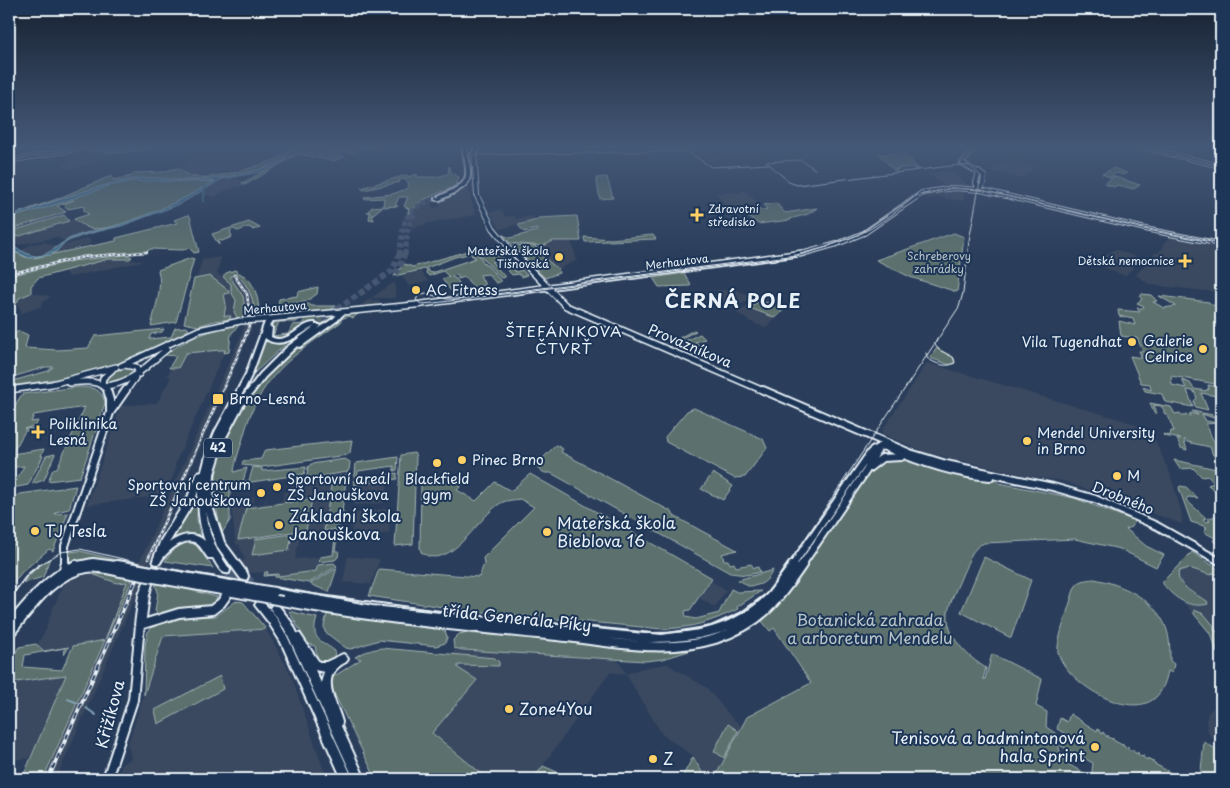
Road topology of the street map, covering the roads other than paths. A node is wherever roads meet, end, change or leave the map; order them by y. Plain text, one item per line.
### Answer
1 (464, 184) edge
2 (476, 184) edge
3 (976, 184) edge
4 (983, 184) edge
5 (979, 190) junction
6 (438, 198) tunnel mouth
7 (1221, 244) edge
8 (534, 276) junction
9 (548, 288) junction
10 (526, 291) junction
11 (342, 312) junction
12 (272, 318) junction
13 (315, 325) junction
14 (176, 341) junction
15 (119, 366) junction
16 (137, 376) junction
17 (256, 382) junction
18 (52, 384) junction
19 (105, 386) junction
20 (9, 390) edge
21 (110, 413) junction
22 (228, 414) junction
23 (869, 437) junction
24 (892, 446) junction
25 (881, 447) junction
26 (212, 448) junction
27 (871, 452) junction
28 (912, 459) junction
29 (866, 471) junction
30 (1007, 478) junction
31 (64, 556) junction
32 (1221, 562) edge
33 (77, 567) junction
34 (64, 573) junction
35 (162, 576) junction
36 (244, 576) tunnel mouth
37 (53, 578) junction
38 (149, 580) dead end
39 (232, 590) junction
40 (278, 604) junction
41 (260, 605) dead end
42 (322, 605) junction
43 (331, 606) junction
44 (140, 625) junction
45 (9, 626) edge
46 (289, 626) junction
47 (9, 634) edge
48 (339, 734) junction
49 (107, 779) edge
50 (348, 779) edge
51 (360, 779) edge

1 - 6 highway
2 - 8 main road, Provazníkova
3 - 5 main road
4 - 5 main road
5 - 7 main road, Merhautova
5 - 9 main road, Merhautova
8 - 9 main road, Provazníkova
8 - 10 main road
9 - 10 main road, Merhautova
9 - 23 main road, Provazníkova
10 - 11 main road, Merhautova
11 - 12 main road, Merhautova
11 - 17 highway, 42
12 - 13 highway
12 - 14 main road, Merhautova, bridge
12 - 22 highway, 42
13 - 17 highway, 42
13 - 22 highway, 42
14 - 15 main road, Merhautova
14 - 16 main road, Merhautova
15 - 16 main road
15 - 18 main road, Merhautova
15 - 19 main road
16 - 19 main road
16 - 21 main road
17 - 36 highway, 42
18 - 19 main road
18 - 20 main road
19 - 21 main road
21 - 31 main road
22 - 26 highway, 42
23 - 24 main road, Provazníkova
23 - 25 main road
23 - 27 main road
24 - 25 main road
24 - 30 main road, Drobného
25 - 27 main road, třída Generála Píky
25 - 28 main road, Drobného
25 - 29 main road, třída Generála Píky
26 - 26 highway, 42
27 - 43 main road, třída Generála Píky
28 - 29 main road
28 - 30 main road, Drobného
29 - 43 main road, třída Generála Píky
30 - 32 main road, Drobného
31 - 33 main road
31 - 34 main road
31 - 37 main road
33 - 34 main road, třída Generála Píky
33 - 35 main road, třída Generála Píky, bridge
34 - 37 main road
34 - 47 main road
35 - 39 main road, třída Generála Píky
35 - 39 main road, třída Generála Píky
37 - 45 main road
38 - 44 highway
39 - 40 main road, třída Generála Píky, bridge
39 - 42 main road, třída Generála Píky, bridge
39 - 44 main road
40 - 42 main road, třída Generála Píky
40 - 46 highway
41 - 50 highway
42 - 43 main road, třída Generála Píky
44 - 49 main road, Křižíkova
46 - 48 highway
46 - 48 highway
48 - 51 highway

